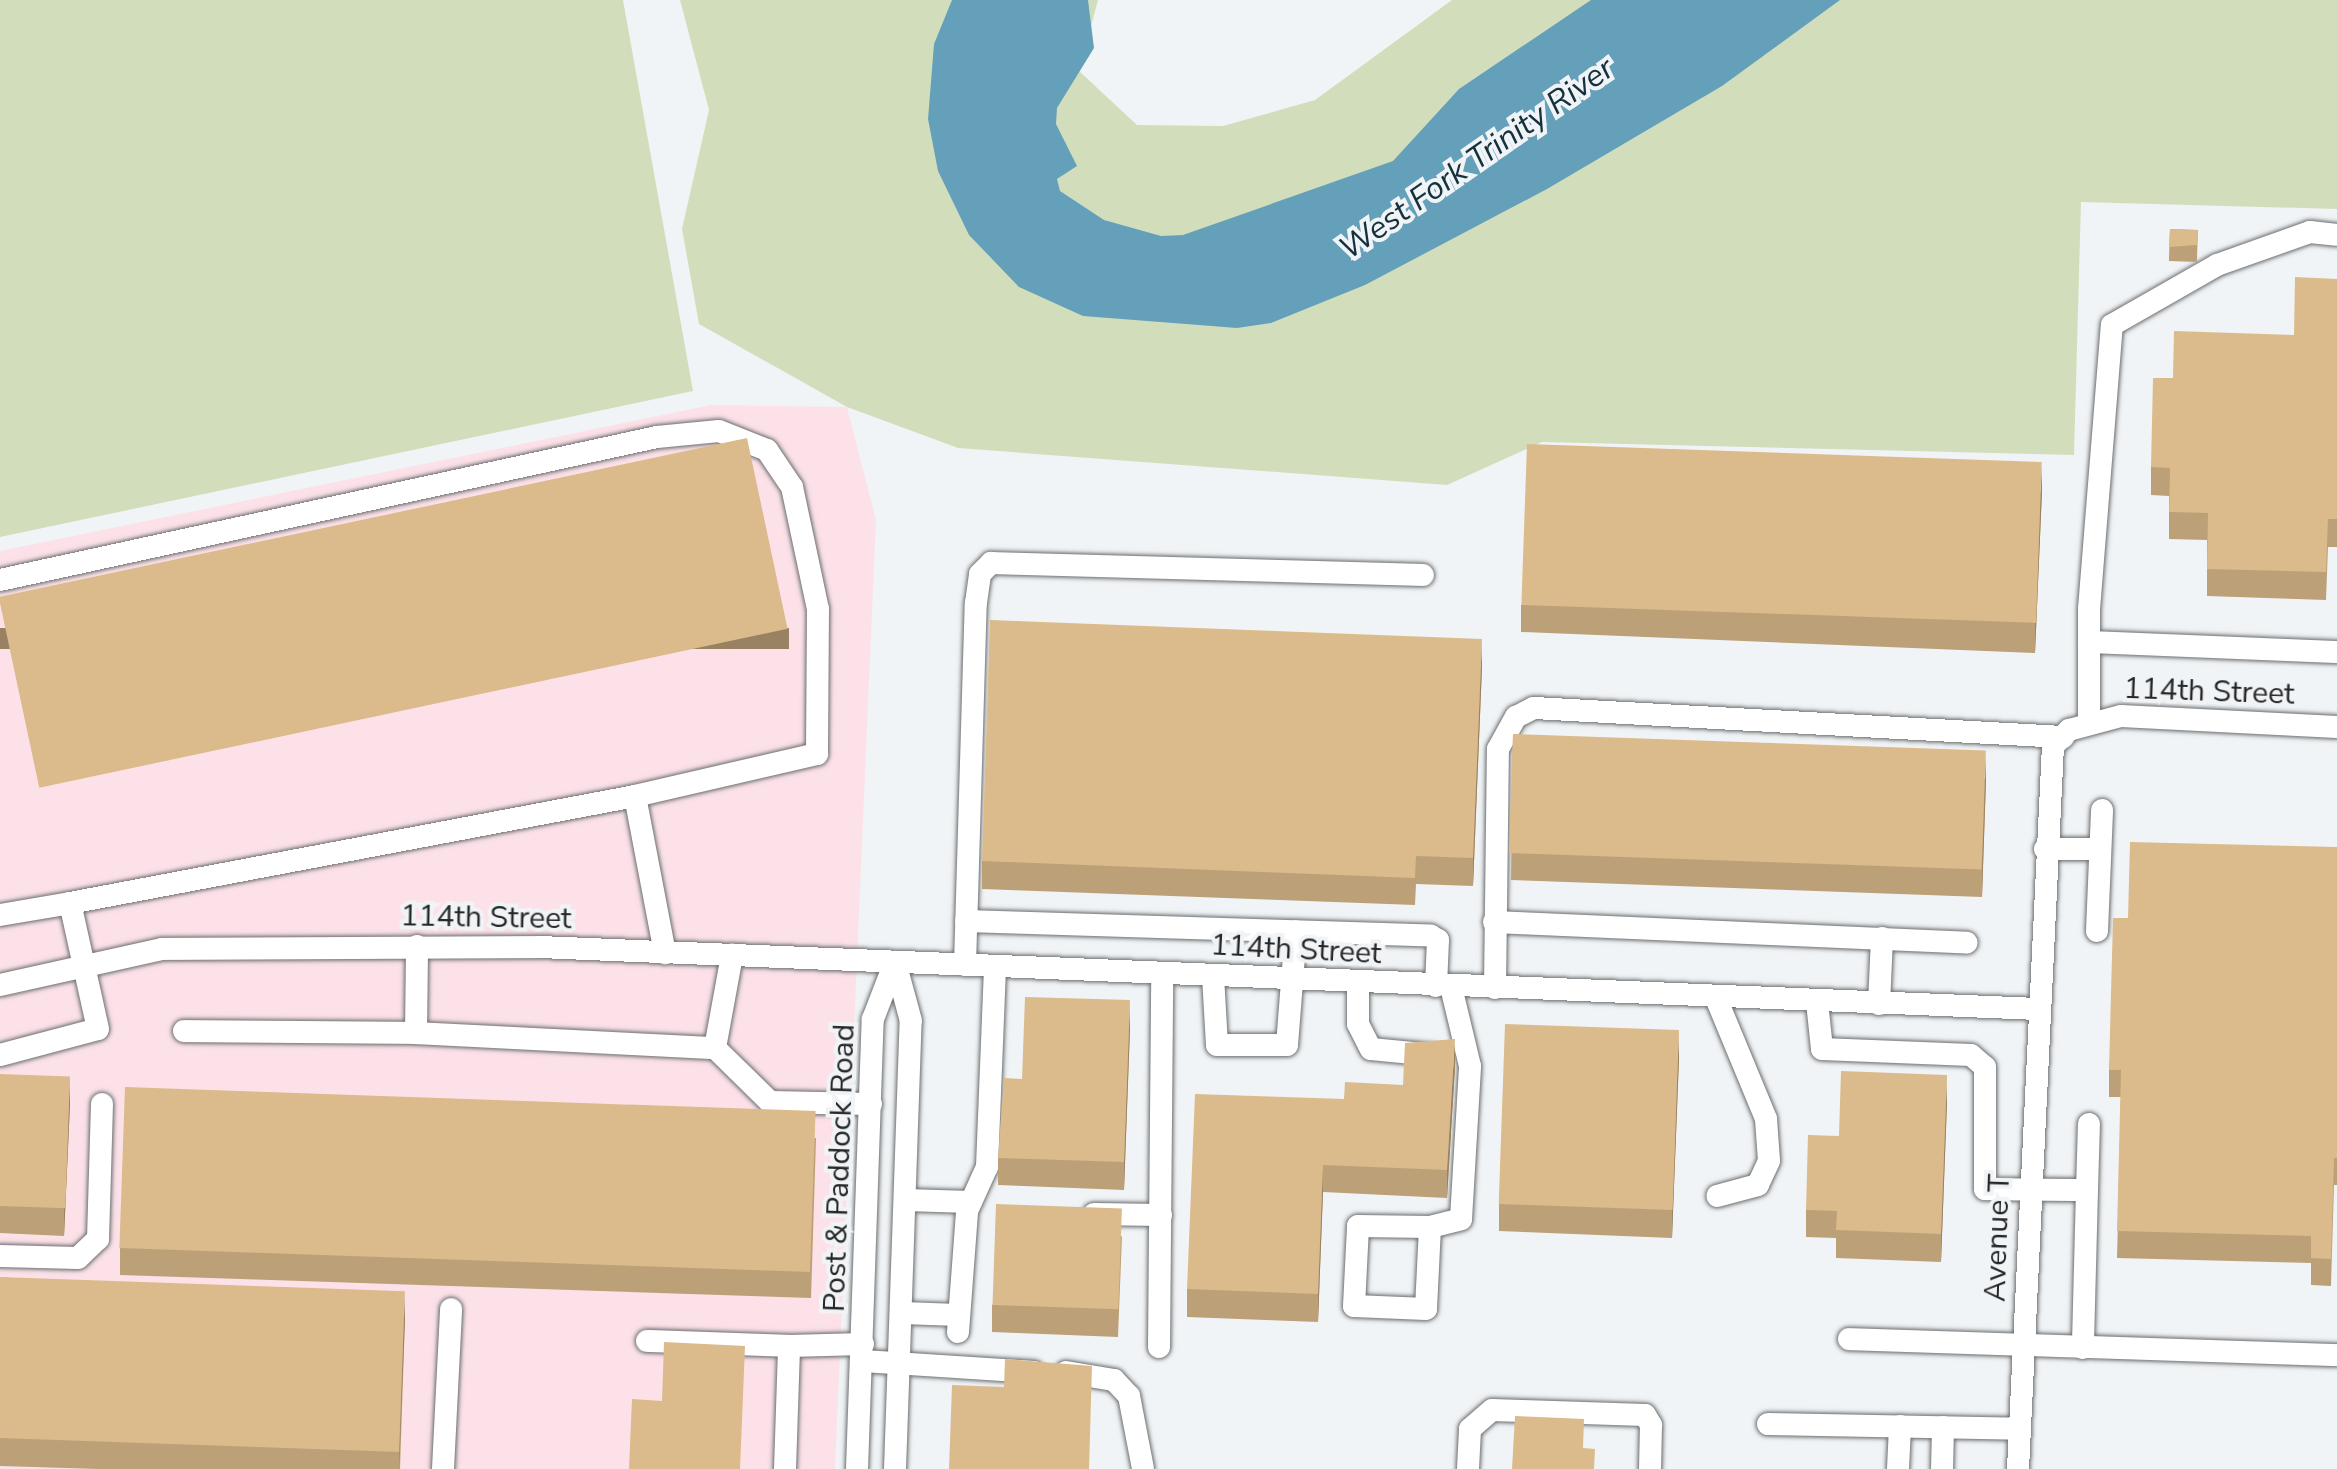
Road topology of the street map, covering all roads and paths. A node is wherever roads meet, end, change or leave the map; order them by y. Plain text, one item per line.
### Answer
1 (2337, 235) edge
2 (1423, 575) dead end
3 (0, 580) edge
4 (2089, 642) junction
5 (2337, 652) edge
6 (2090, 724) junction
7 (2337, 727) edge
8 (2063, 737) junction
9 (635, 796) junction
10 (2102, 810) dead end
11 (2045, 849) junction
12 (2100, 850) junction
13 (70, 903) junction
14 (0, 915) edge
15 (966, 921) junction
16 (1494, 922) junction
17 (1296, 931) junction
18 (2096, 931) dead end
19 (1882, 938) junction
20 (1967, 943) dead end
21 (416, 946) junction
22 (665, 952) junction
23 (732, 956) junction
24 (895, 962) junction
25 (83, 963) junction
26 (965, 966) junction
27 (995, 967) junction
28 (1162, 974) junction
29 (1213, 976) junction
30 (1294, 980) junction
31 (1358, 982) junction
32 (0, 986) edge
33 (1443, 986) junction
34 (1495, 988) junction
35 (1716, 998) junction
36 (1817, 1002) junction
37 (1879, 1004) junction
38 (2037, 1009) junction
39 (184, 1031) dead end
40 (416, 1032) junction
41 (715, 1048) junction
42 (1466, 1048) junction
43 (0, 1055) edge
44 (102, 1104) dead end
45 (871, 1104) junction
46 (2089, 1124) dead end
47 (2030, 1190) junction
48 (2087, 1190) junction
49 (1716, 1196) dead end
50 (906, 1200) junction
51 (970, 1202) junction
52 (1061, 1213) edge
53 (1161, 1216) junction
54 (1430, 1227) junction
55 (0, 1256) edge
56 (451, 1309) dead end
57 (902, 1313) junction
58 (1849, 1339) dead end
59 (647, 1341) dead end
60 (790, 1346) junction
61 (2024, 1346) junction
62 (1160, 1347) dead end
63 (2083, 1348) junction
64 (863, 1352) junction
65 (2337, 1355) edge
66 (900, 1362) junction
67 (1768, 1424) dead end
68 (1900, 1426) junction
69 (1943, 1427) junction
70 (2020, 1429) junction
71 (443, 1469) edge
72 (784, 1469) edge
73 (858, 1469) edge
74 (895, 1469) edge
75 (1143, 1469) edge
76 (1468, 1469) edge
77 (1650, 1469) edge
78 (1898, 1469) edge
79 (1942, 1469) edge
80 (2018, 1469) edge

1 - 4 street
2 - 15 street
3 - 9 street
4 - 5 street
4 - 6 street
6 - 7 street, 114th Street
6 - 8 street, 114th Street
8 - 11 street
8 - 16 street
9 - 13 street
9 - 22 street
10 - 12 street
11 - 12 street
11 - 38 street
12 - 18 street
13 - 14 street
13 - 25 street
15 - 17 street
15 - 26 street
16 - 19 street
16 - 34 street
17 - 30 street
17 - 33 street
19 - 20 street
19 - 37 street
21 - 22 street, 114th Street
21 - 25 street, 114th Street
21 - 40 street
22 - 23 street, 114th Street
23 - 24 street, 114th Street
23 - 41 street
24 - 26 street, 114th Street
24 - 45 street, Post & Paddock Road
24 - 50 street
25 - 32 street, 114th Street
25 - 43 street
26 - 27 street, 114th Street
27 - 28 street, 114th Street
27 - 51 street
28 - 29 street, 114th Street
28 - 53 street
29 - 30 street, 114th Street
29 - 30 street
30 - 31 street, 114th Street
31 - 33 street, 114th Street
31 - 42 street
33 - 34 street, 114th Street
33 - 42 street
34 - 35 street, 114th Street
35 - 36 street, 114th Street
35 - 49 street
36 - 37 street, 114th Street
36 - 47 street
37 - 38 street, 114th Street
38 - 47 street, Avenue T
39 - 40 street
40 - 41 street
41 - 45 street
42 - 54 street
44 - 55 street
45 - 64 street, Post & Paddock Road
46 - 48 street
47 - 48 street
47 - 61 street, Avenue T
48 - 63 street
50 - 51 street
50 - 57 street
51 - 57 street
52 - 53 street
53 - 62 street
54 - 54 street
56 - 71 street
57 - 66 street
58 - 61 street
59 - 60 street
60 - 64 street
60 - 72 street
61 - 63 street
61 - 70 street, Avenue T
63 - 65 street
64 - 66 street
64 - 73 street, Post & Paddock Road
66 - 74 street
66 - 75 street
67 - 68 street
68 - 69 street
68 - 78 street
69 - 70 street
69 - 79 street
70 - 80 street, Avenue T
76 - 77 street

